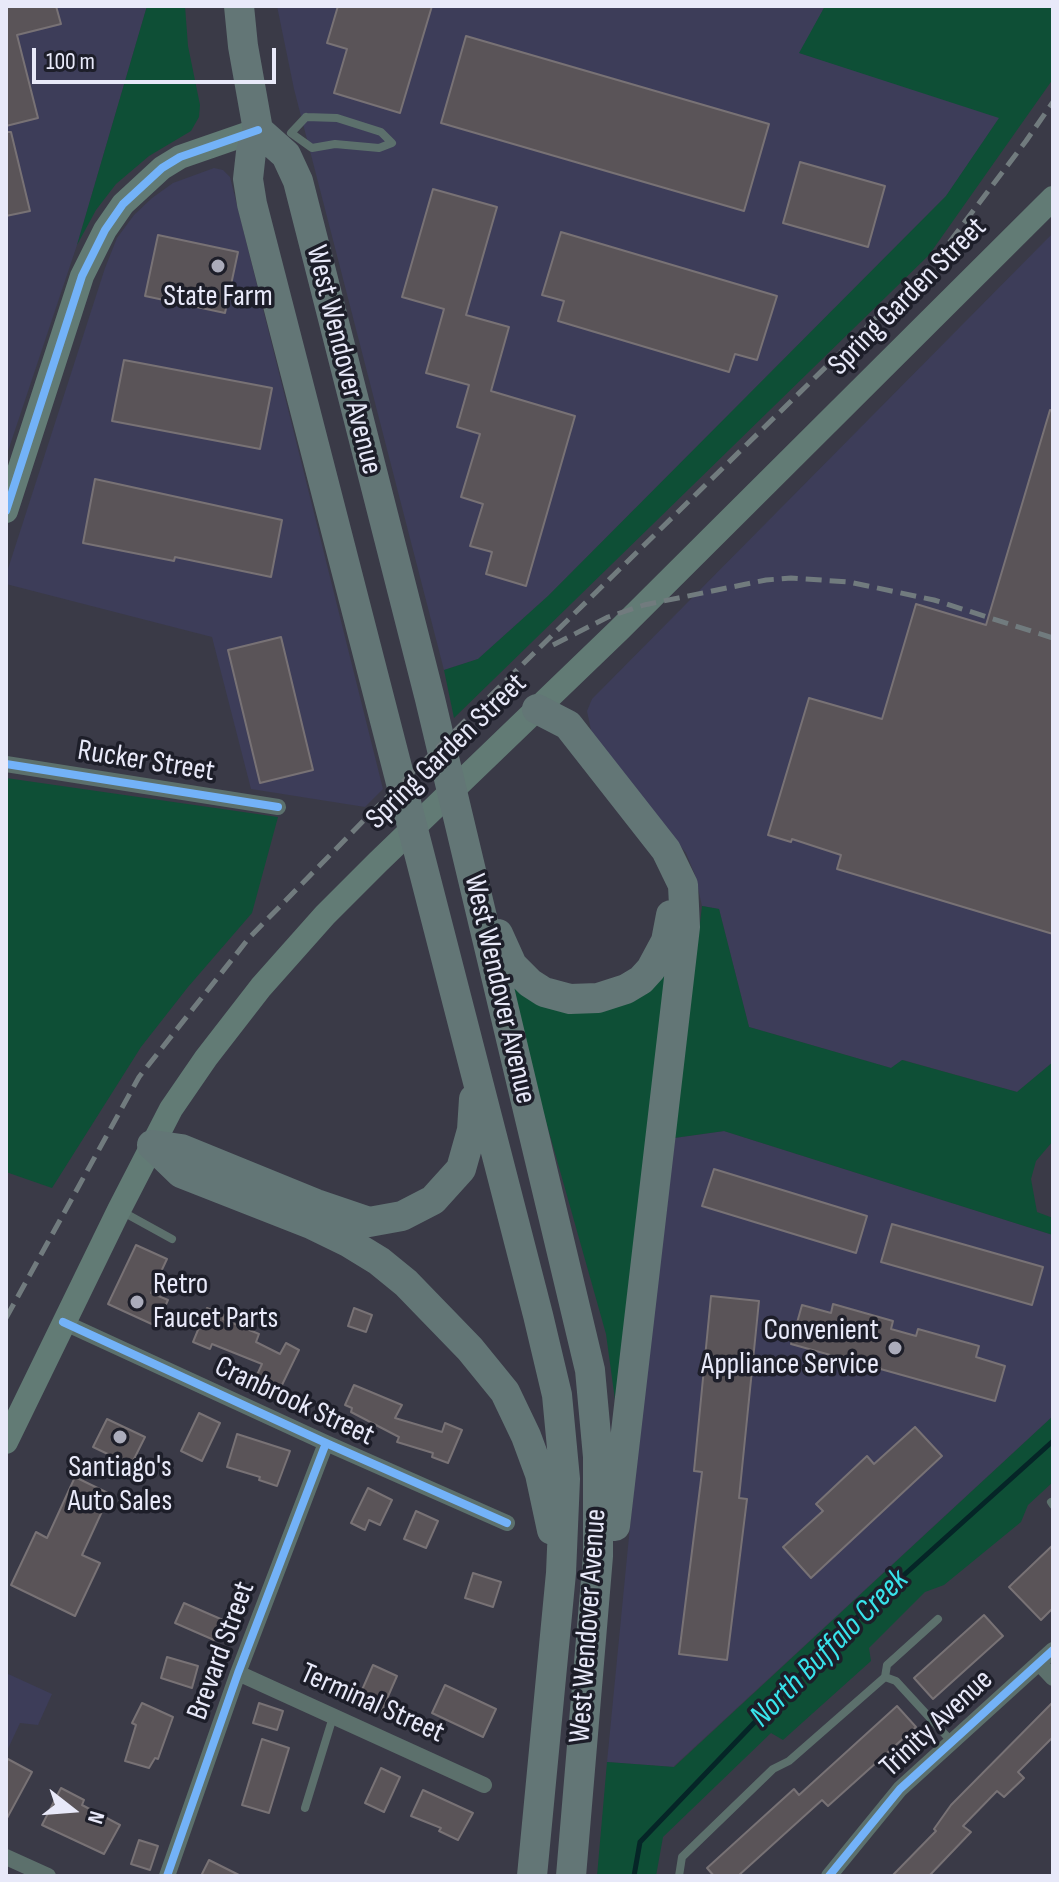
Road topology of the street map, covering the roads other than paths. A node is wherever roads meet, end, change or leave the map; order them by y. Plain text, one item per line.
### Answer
1 (239, 6) edge
2 (258, 130) junction
3 (291, 133) junction
4 (1053, 198) edge
5 (7, 508) edge
6 (430, 699) junction
7 (537, 709) junction
8 (6, 764) edge
9 (278, 807) dead end
10 (475, 1073) junction
11 (152, 1145) junction
12 (119, 1210) junction
13 (172, 1239) dead end
14 (63, 1322) junction
15 (6, 1442) edge
16 (326, 1443) junction
17 (507, 1523) dead end
18 (561, 1573) junction
19 (938, 1619) dead end
20 (1053, 1650) edge
21 (1039, 1663) junction
22 (589, 1670) junction
23 (238, 1673) junction
24 (885, 1677) junction
25 (1053, 1678) edge
26 (333, 1717) junction
27 (952, 1742) junction
28 (484, 1785) dead end
29 (305, 1808) dead end
30 (6, 1857) edge
31 (48, 1876) edge
32 (167, 1876) edge
33 (532, 1876) edge
34 (571, 1876) edge
35 (679, 1876) edge
36 (829, 1876) edge

1 - 2 highway, West Wendover Avenue
2 - 3 lane
2 - 5 main road
2 - 6 highway, West Wendover Avenue
2 - 10 highway, West Wendover Avenue
3 - 3 lane
4 - 7 main road, Spring Garden Street
6 - 7 highway
6 - 22 highway, West Wendover Avenue
7 - 11 main road, Spring Garden Street
7 - 22 highway
8 - 9 street, Rucker Street
10 - 11 highway
10 - 18 highway, West Wendover Avenue
11 - 12 main road, Spring Garden Street
11 - 18 highway
12 - 13 lane
12 - 14 main road, Spring Garden Street
14 - 15 main road, Spring Garden Street
14 - 16 street, Cranbrook Street
16 - 17 street, Cranbrook Street
16 - 23 street, Brevard Street
18 - 33 highway, West Wendover Avenue
19 - 24 lane
20 - 21 street, Trinity Avenue
21 - 25 street
21 - 27 street, Trinity Avenue
22 - 34 highway, West Wendover Avenue
23 - 26 street, Terminal Street
23 - 32 street, Brevard Street
24 - 27 lane
24 - 35 lane
26 - 28 street, Terminal Street
26 - 29 lane
27 - 36 street, Trinity Avenue
30 - 31 street

